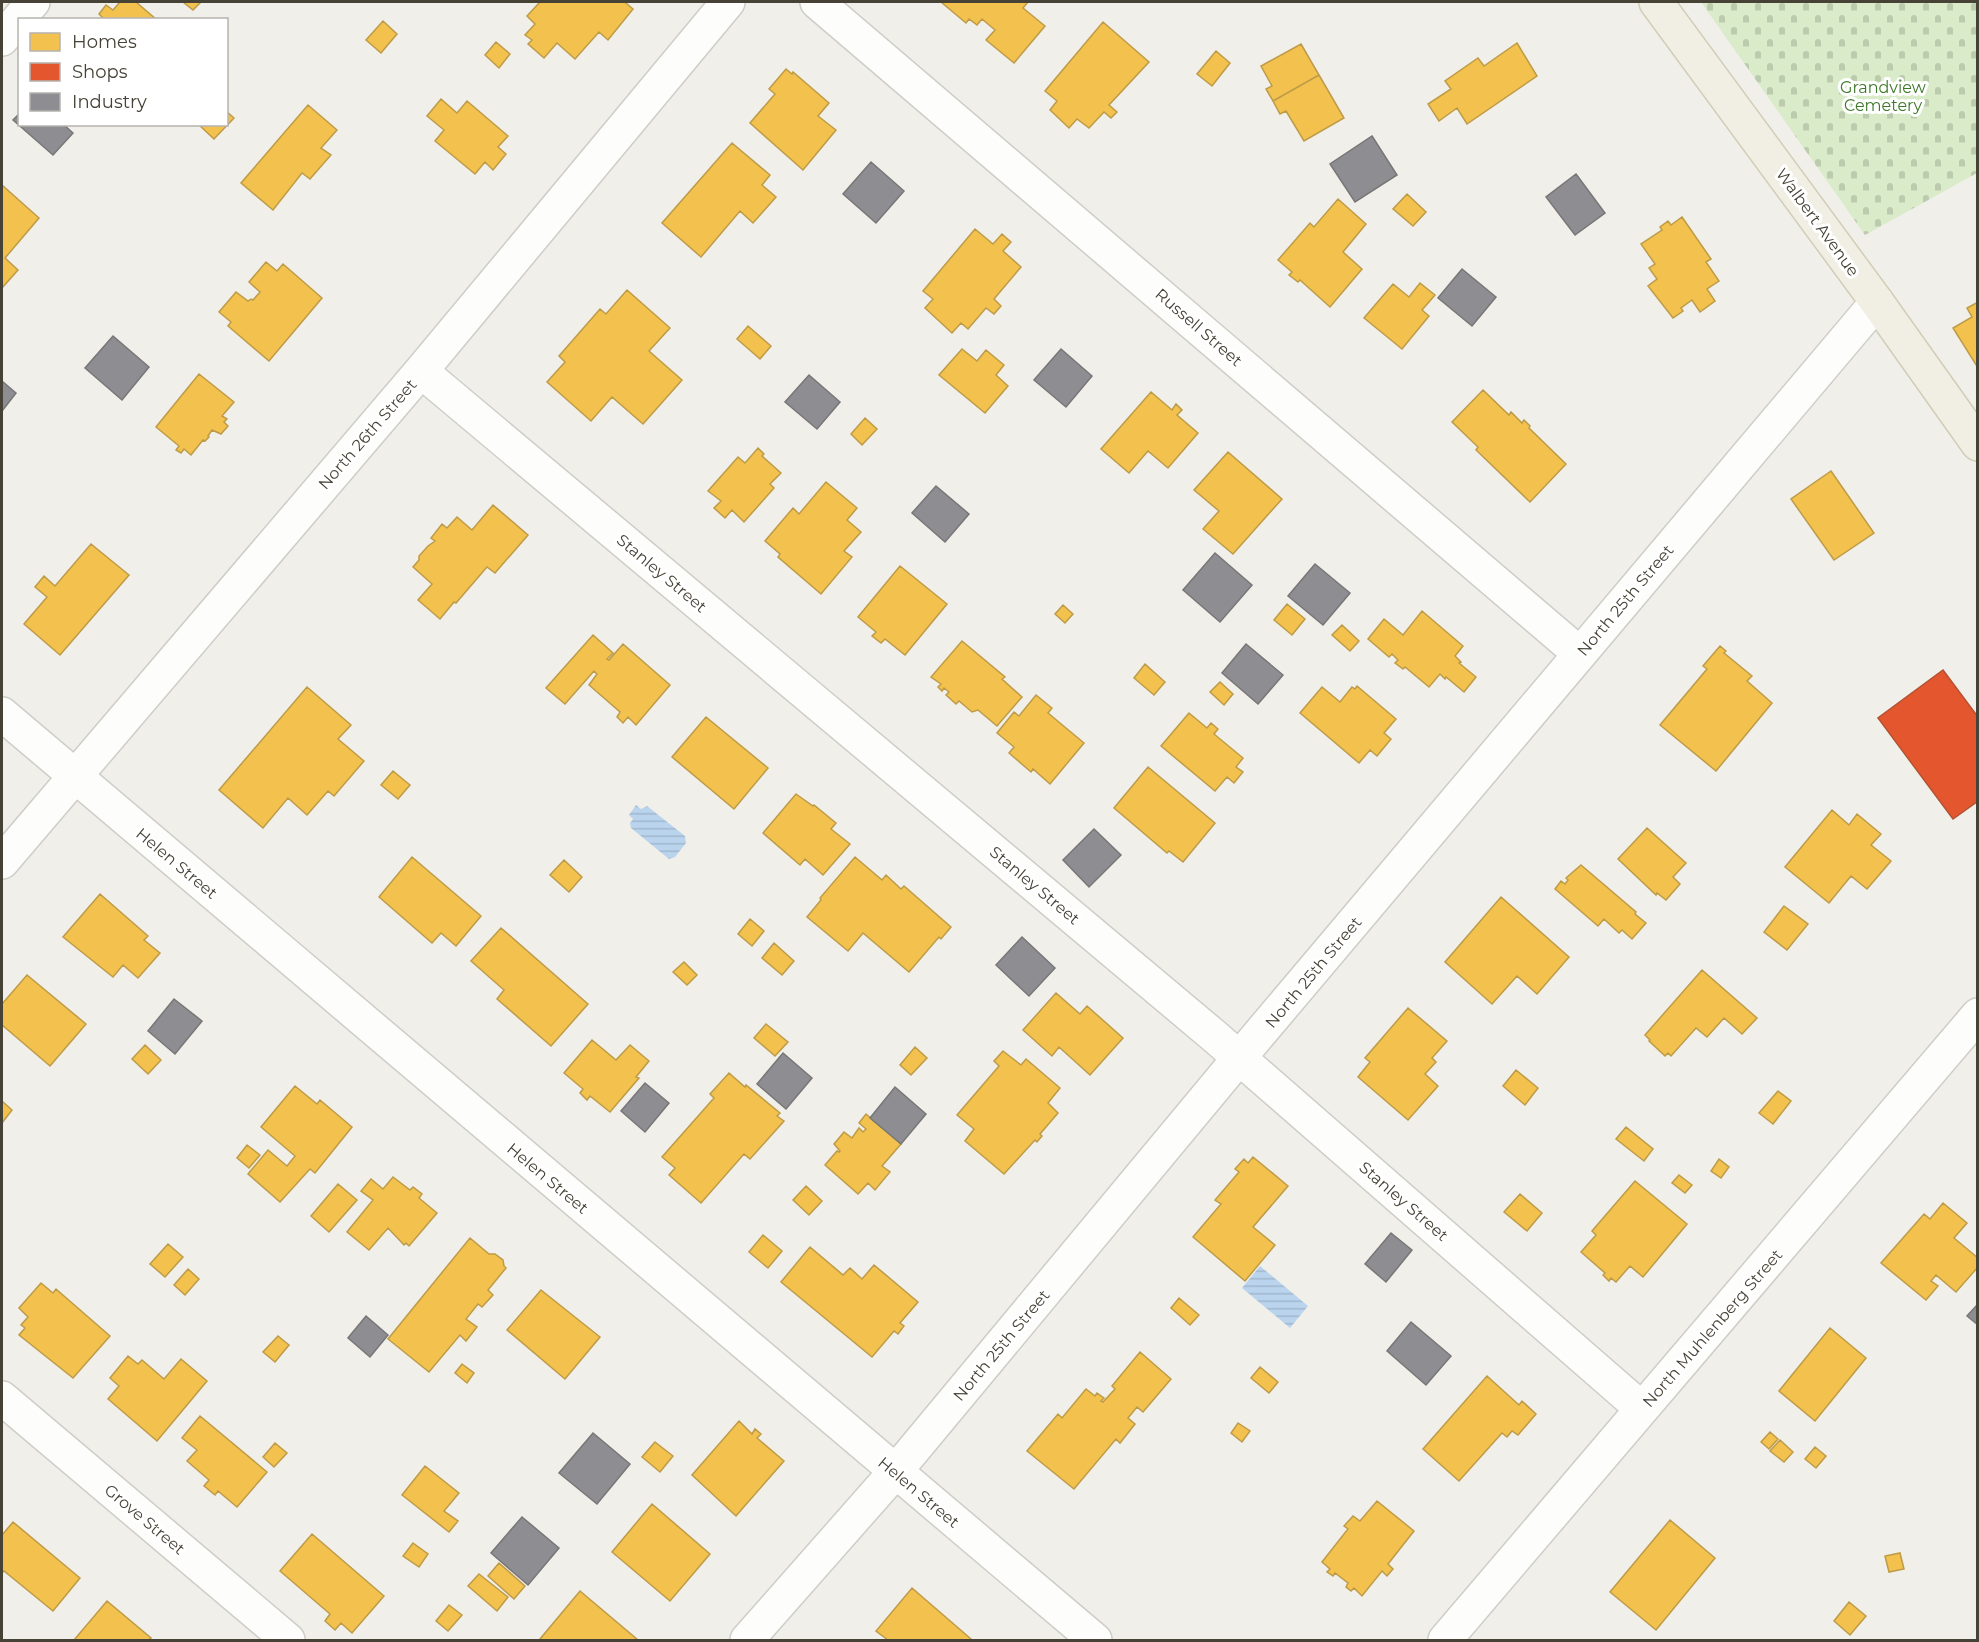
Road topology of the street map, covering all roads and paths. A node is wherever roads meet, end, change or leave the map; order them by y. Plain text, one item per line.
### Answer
1 (33, 2) edge
2 (728, 2) edge
3 (817, 2) edge
4 (1656, 2) edge
5 (20, 18) edge
6 (18, 20) edge
7 (2, 39) edge
8 (1877, 302) junction
9 (421, 371) junction
10 (1977, 444) edge
11 (1580, 654) junction
12 (2, 714) edge
13 (74, 776) junction
14 (2, 861) edge
15 (1977, 1016) edge
16 (1239, 1058) junction
17 (2, 1398) edge
18 (1641, 1408) junction
19 (895, 1472) junction
20 (288, 1641) edge
21 (747, 1641) edge
22 (1095, 1641) edge
23 (1445, 1641) edge

1 - 5 street
2 - 9 street, North 26th Street
3 - 11 street, Russell Street
4 - 8 main road, Walbert Avenue
6 - 7 street
8 - 10 main road, Walbert Avenue
8 - 11 street, North 25th Street
9 - 13 street, North 26th Street
9 - 16 street, Stanley Street
11 - 16 street, North 25th Street
12 - 13 street, Helen Street
13 - 14 street, North 26th Street
13 - 19 street, Helen Street
15 - 18 street, North Muhlenberg Street
16 - 18 street, Stanley Street
16 - 19 street, North 25th Street
17 - 20 street, Grove Street
18 - 23 street, North Muhlenberg Street
19 - 21 street, North 25th Street
19 - 22 street, Helen Street

